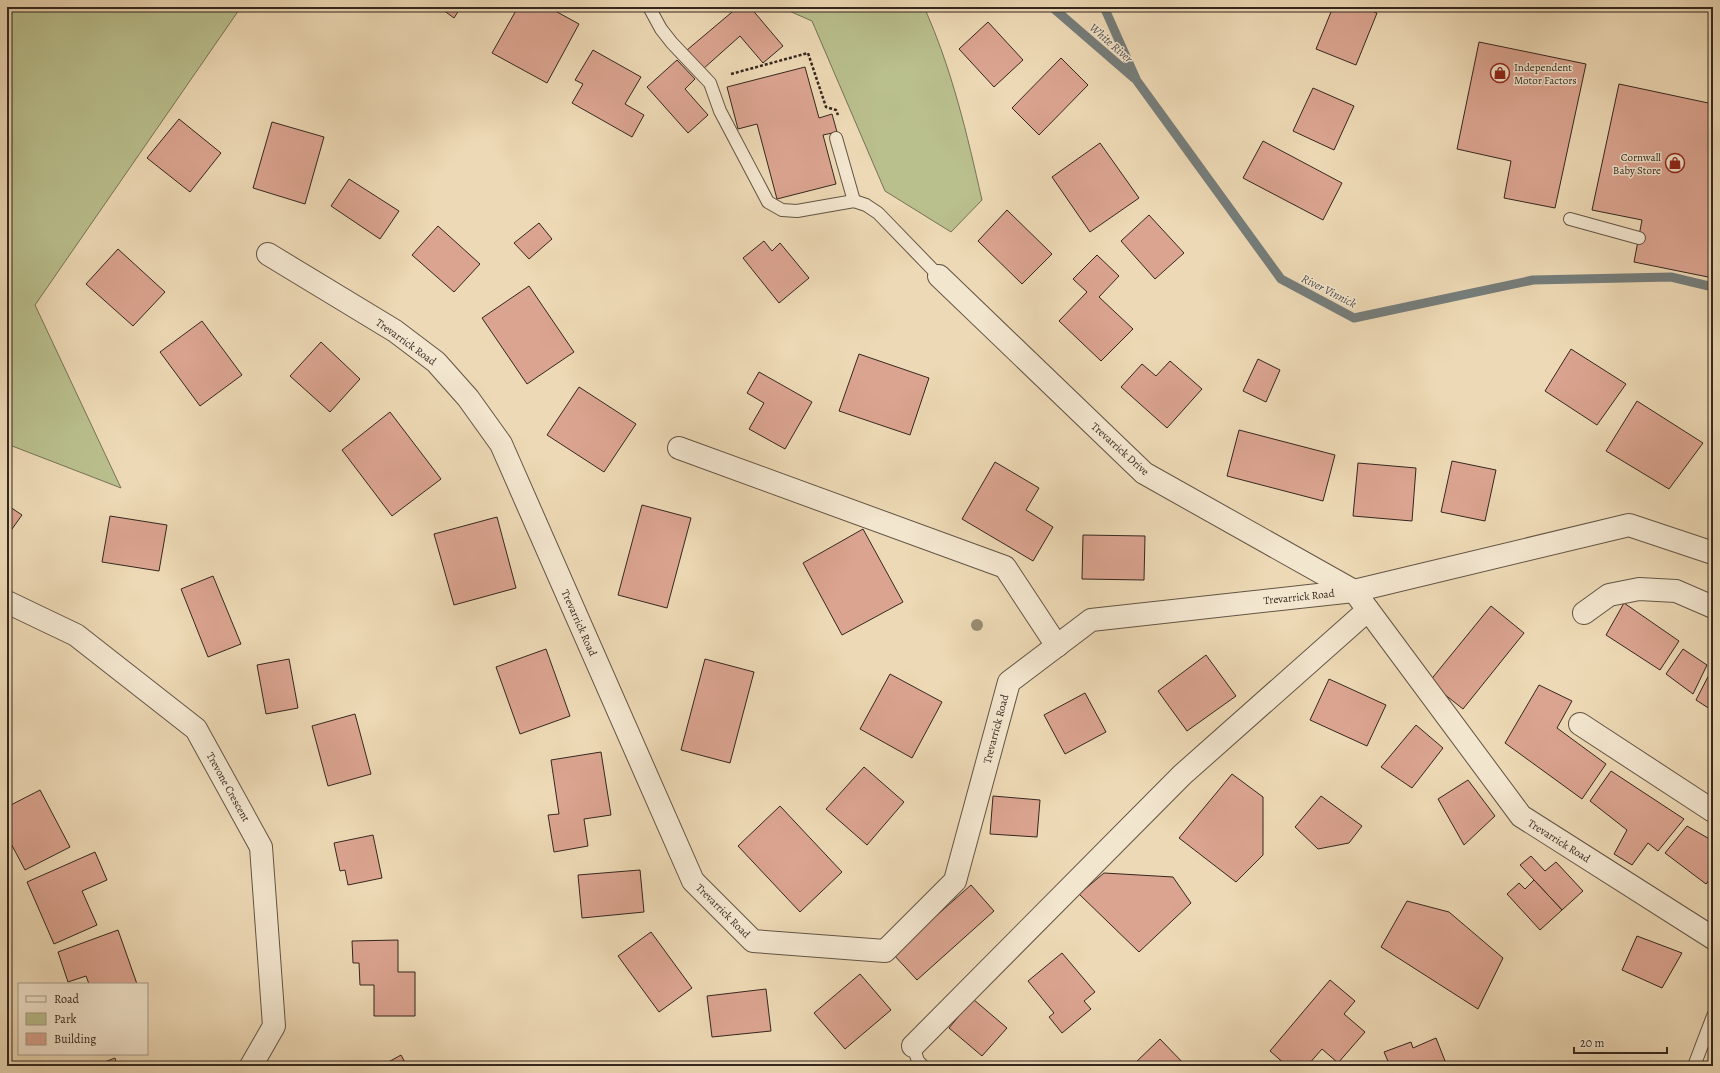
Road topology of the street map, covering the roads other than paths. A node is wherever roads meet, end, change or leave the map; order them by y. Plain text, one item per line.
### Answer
1 (648, 7) edge
2 (836, 138) road end
3 (854, 201) junction
4 (1570, 219) dead end
5 (1639, 238) dead end
6 (268, 254) dead end
7 (939, 276) joint
8 (679, 448) dead end
9 (1713, 553) edge
10 (1354, 591) junction
11 (7, 602) edge
12 (1713, 607) edge
13 (1368, 610) junction
14 (1584, 613) dead end
15 (1057, 646) junction
16 (1580, 724) dead end
17 (1713, 811) edge
18 (1713, 938) edge
19 (1713, 1016) edge
20 (913, 1046) joint
21 (251, 1066) edge
22 (923, 1066) edge
23 (1694, 1066) edge

1 - 3 lane
2 - 3 lane
3 - 7 lane
4 - 5 lane
6 - 15 street, Trevarrick Road
7 - 10 street, Trevarrick Drive
8 - 15 street
9 - 10 street, Trevarrick Road
10 - 13 street, Trevarrick Road
10 - 15 street, Trevarrick Road
11 - 21 street, Trevone Crescent
12 - 14 street
13 - 18 street, Trevarrick Road
13 - 20 street
16 - 17 street
19 - 23 lane
20 - 22 lane

